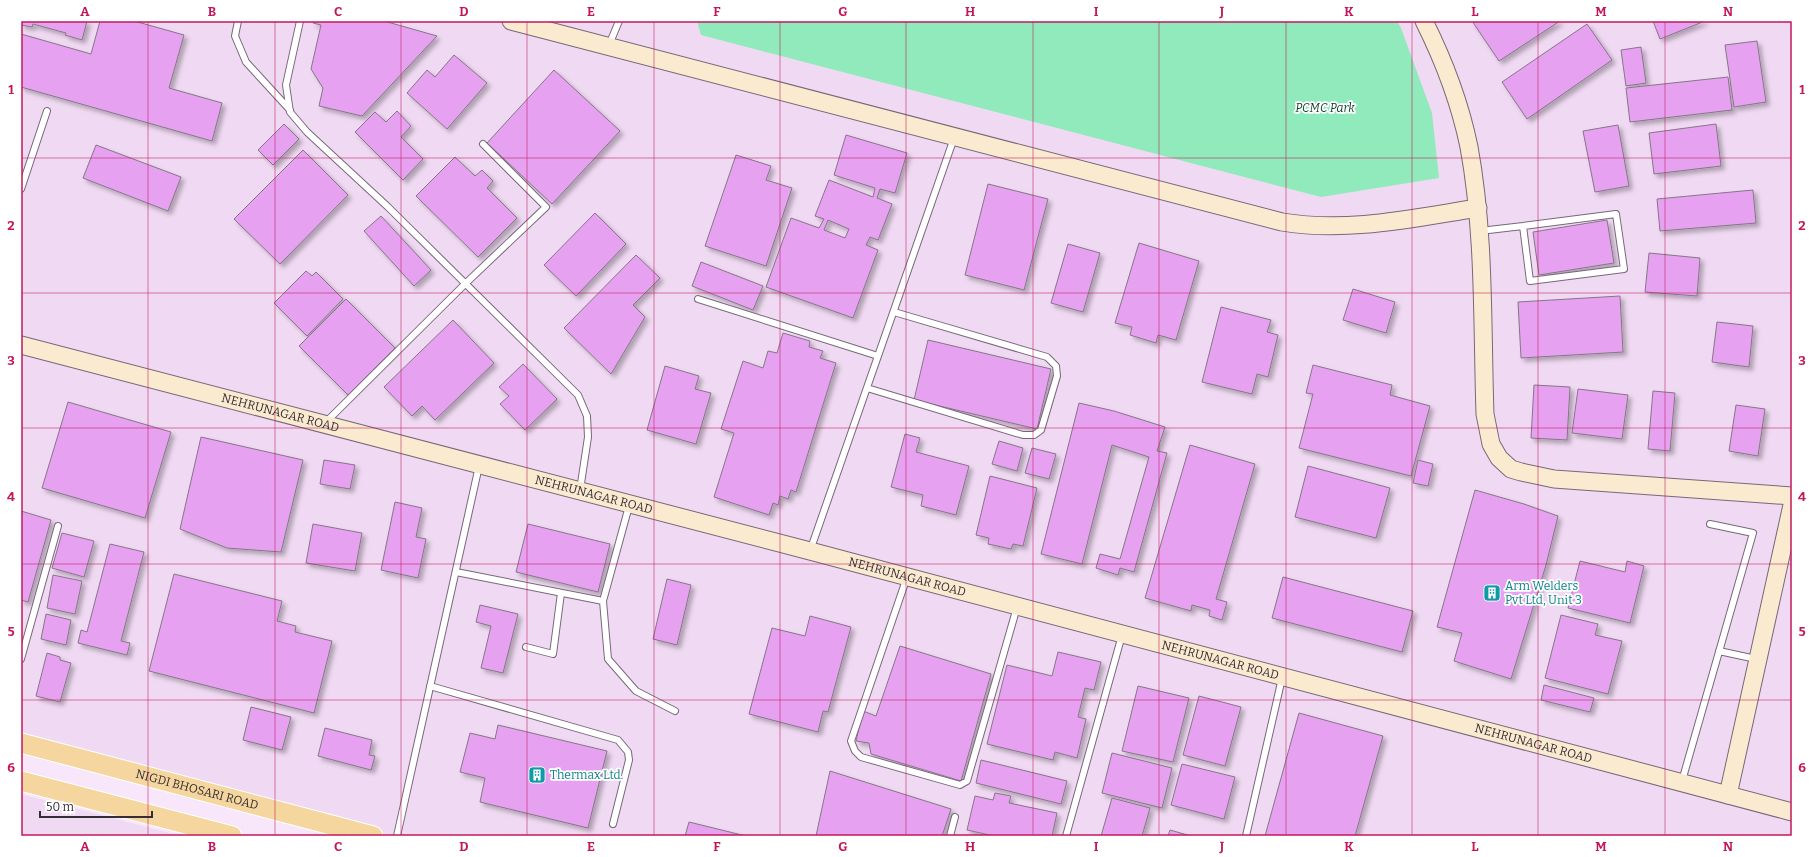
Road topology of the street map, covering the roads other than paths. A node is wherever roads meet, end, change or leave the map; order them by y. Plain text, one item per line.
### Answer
1 (238, 21) edge
2 (300, 21) edge
3 (511, 21) edge
4 (619, 21) edge
5 (1424, 21) edge
6 (608, 46) junction
7 (47, 110) dead end
8 (290, 110) junction
9 (955, 137) junction
10 (483, 144) dead end
11 (21, 188) edge
12 (1478, 208) junction
13 (1523, 226) junction
14 (1479, 232) junction
15 (466, 283) junction
16 (698, 298) dead end
17 (894, 312) junction
18 (21, 345) edge
19 (878, 356) junction
20 (867, 388) junction
21 (324, 424) junction
22 (479, 465) junction
23 (580, 491) junction
24 (1792, 496) edge
25 (630, 504) junction
26 (1792, 504) edge
27 (1710, 524) dead end
28 (58, 526) dead end
29 (1789, 531) edge
30 (810, 550) junction
31 (456, 572) junction
32 (907, 576) junction
33 (561, 593) junction
34 (603, 601) junction
35 (1018, 606) junction
36 (1122, 634) junction
37 (526, 647) dead end
38 (1719, 651) junction
39 (21, 659) edge
40 (1758, 659) junction
41 (1282, 676) junction
42 (430, 686) junction
43 (675, 711) dead end
44 (21, 743) edge
45 (21, 782) edge
46 (1681, 783) junction
47 (1728, 795) junction
48 (1792, 812) edge
49 (955, 817) dead end
50 (613, 824) dead end
51 (232, 836) edge
52 (373, 836) edge
53 (397, 836) edge
54 (950, 836) edge
55 (1066, 836) edge
56 (1246, 836) edge

1 - 8 lane
2 - 8 lane
3 - 6 street
4 - 6 lane
5 - 12 street
6 - 9 street
7 - 11 lane
8 - 15 lane
9 - 12 street
9 - 17 lane
10 - 15 lane
12 - 14 street
13 - 13 lane
13 - 14 lane
14 - 24 street
15 - 21 lane
15 - 23 lane
16 - 19 lane
17 - 19 lane
17 - 20 lane
18 - 21 street, NEHRUNAGAR ROAD
19 - 20 lane
20 - 30 lane
21 - 22 street, NEHRUNAGAR ROAD
22 - 23 street, NEHRUNAGAR ROAD
22 - 31 lane
23 - 25 street, NEHRUNAGAR ROAD
25 - 30 street, NEHRUNAGAR ROAD
25 - 34 lane
26 - 29 street
27 - 38 lane
28 - 39 lane
29 - 40 street
30 - 32 street, NEHRUNAGAR ROAD
31 - 33 lane
31 - 42 lane
32 - 35 street, NEHRUNAGAR ROAD
32 - 35 lane
33 - 34 lane
33 - 37 lane
34 - 43 lane
35 - 36 street, NEHRUNAGAR ROAD
36 - 41 street, NEHRUNAGAR ROAD
36 - 55 lane
38 - 40 lane
38 - 46 lane
40 - 47 street
41 - 46 street, NEHRUNAGAR ROAD
41 - 56 lane
42 - 50 lane
42 - 53 lane
44 - 52 main road, NIGDI BHOSARI ROAD
45 - 51 main road
46 - 47 street, NEHRUNAGAR ROAD
47 - 48 street, NEHRUNAGAR ROAD
49 - 54 lane

